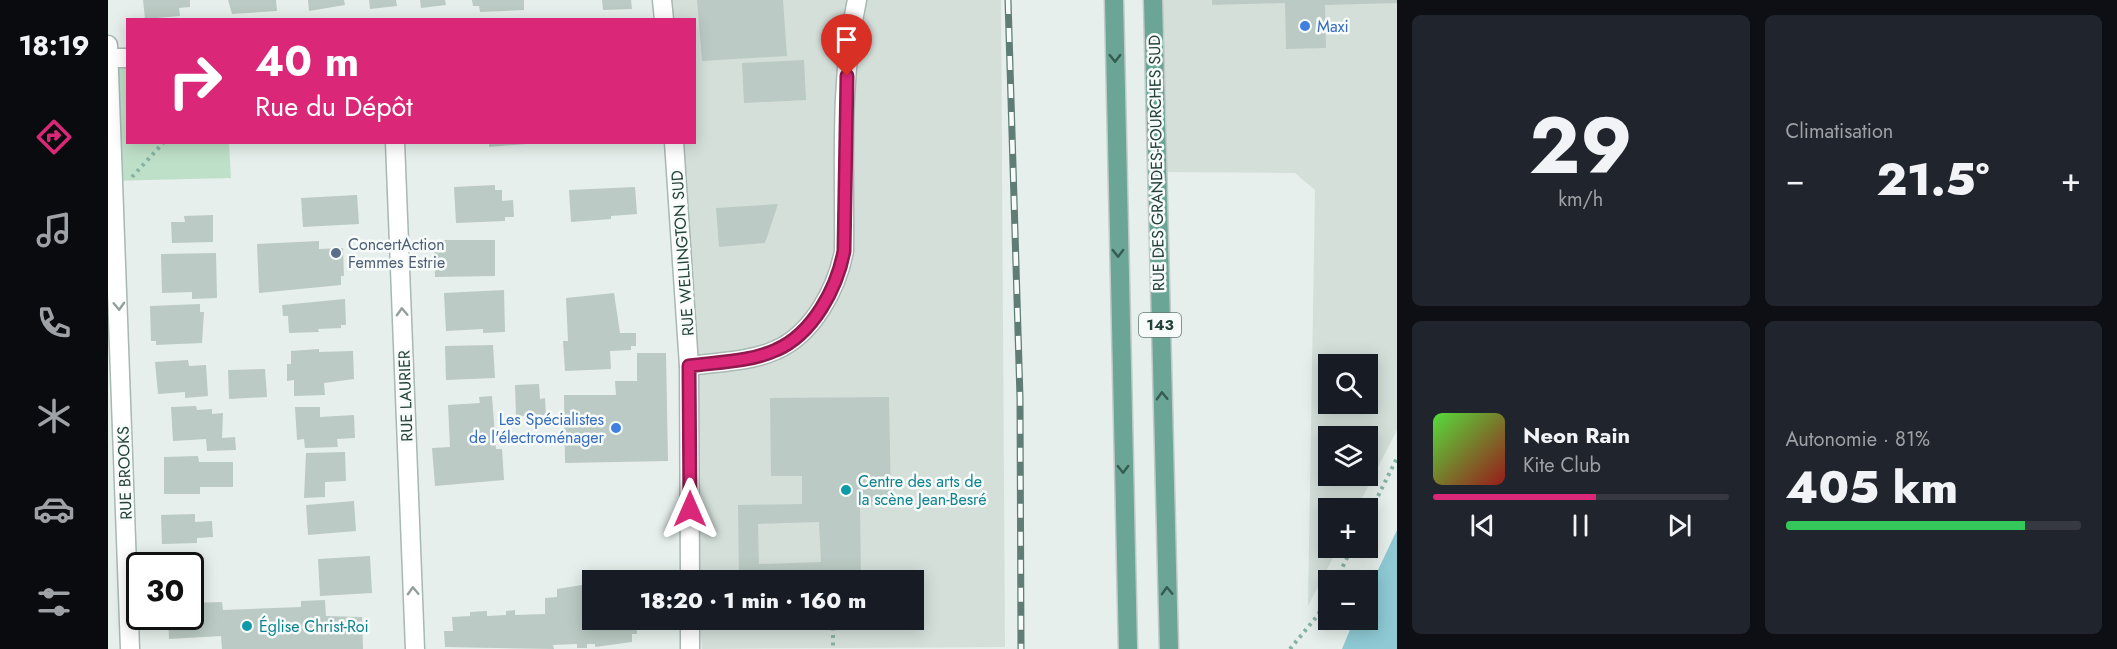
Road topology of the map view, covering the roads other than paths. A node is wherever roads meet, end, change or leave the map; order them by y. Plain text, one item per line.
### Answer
1 (662, 0) edge
2 (857, 0) edge
3 (1114, 0) edge
4 (1153, 0) edge
5 (664, 18) edge
6 (113, 55) edge
7 (395, 144) edge
8 (674, 144) edge
9 (689, 366) junction
10 (690, 570) edge
11 (690, 630) edge
12 (130, 649) edge
13 (415, 649) edge
14 (690, 649) edge
15 (1128, 649) edge
16 (1169, 649) edge

1 - 5 street
2 - 9 street
3 -> 15 main road, 143
16 -> 4 main road, RUE DES GRANDES-FOURCHES SUD / 143
6 -> 12 street, RUE BROOKS
13 -> 7 street, RUE LAURIER
8 - 9 street, RUE WELLINGTON SUD
9 - 10 street, RUE WELLINGTON SUD
11 - 14 street

